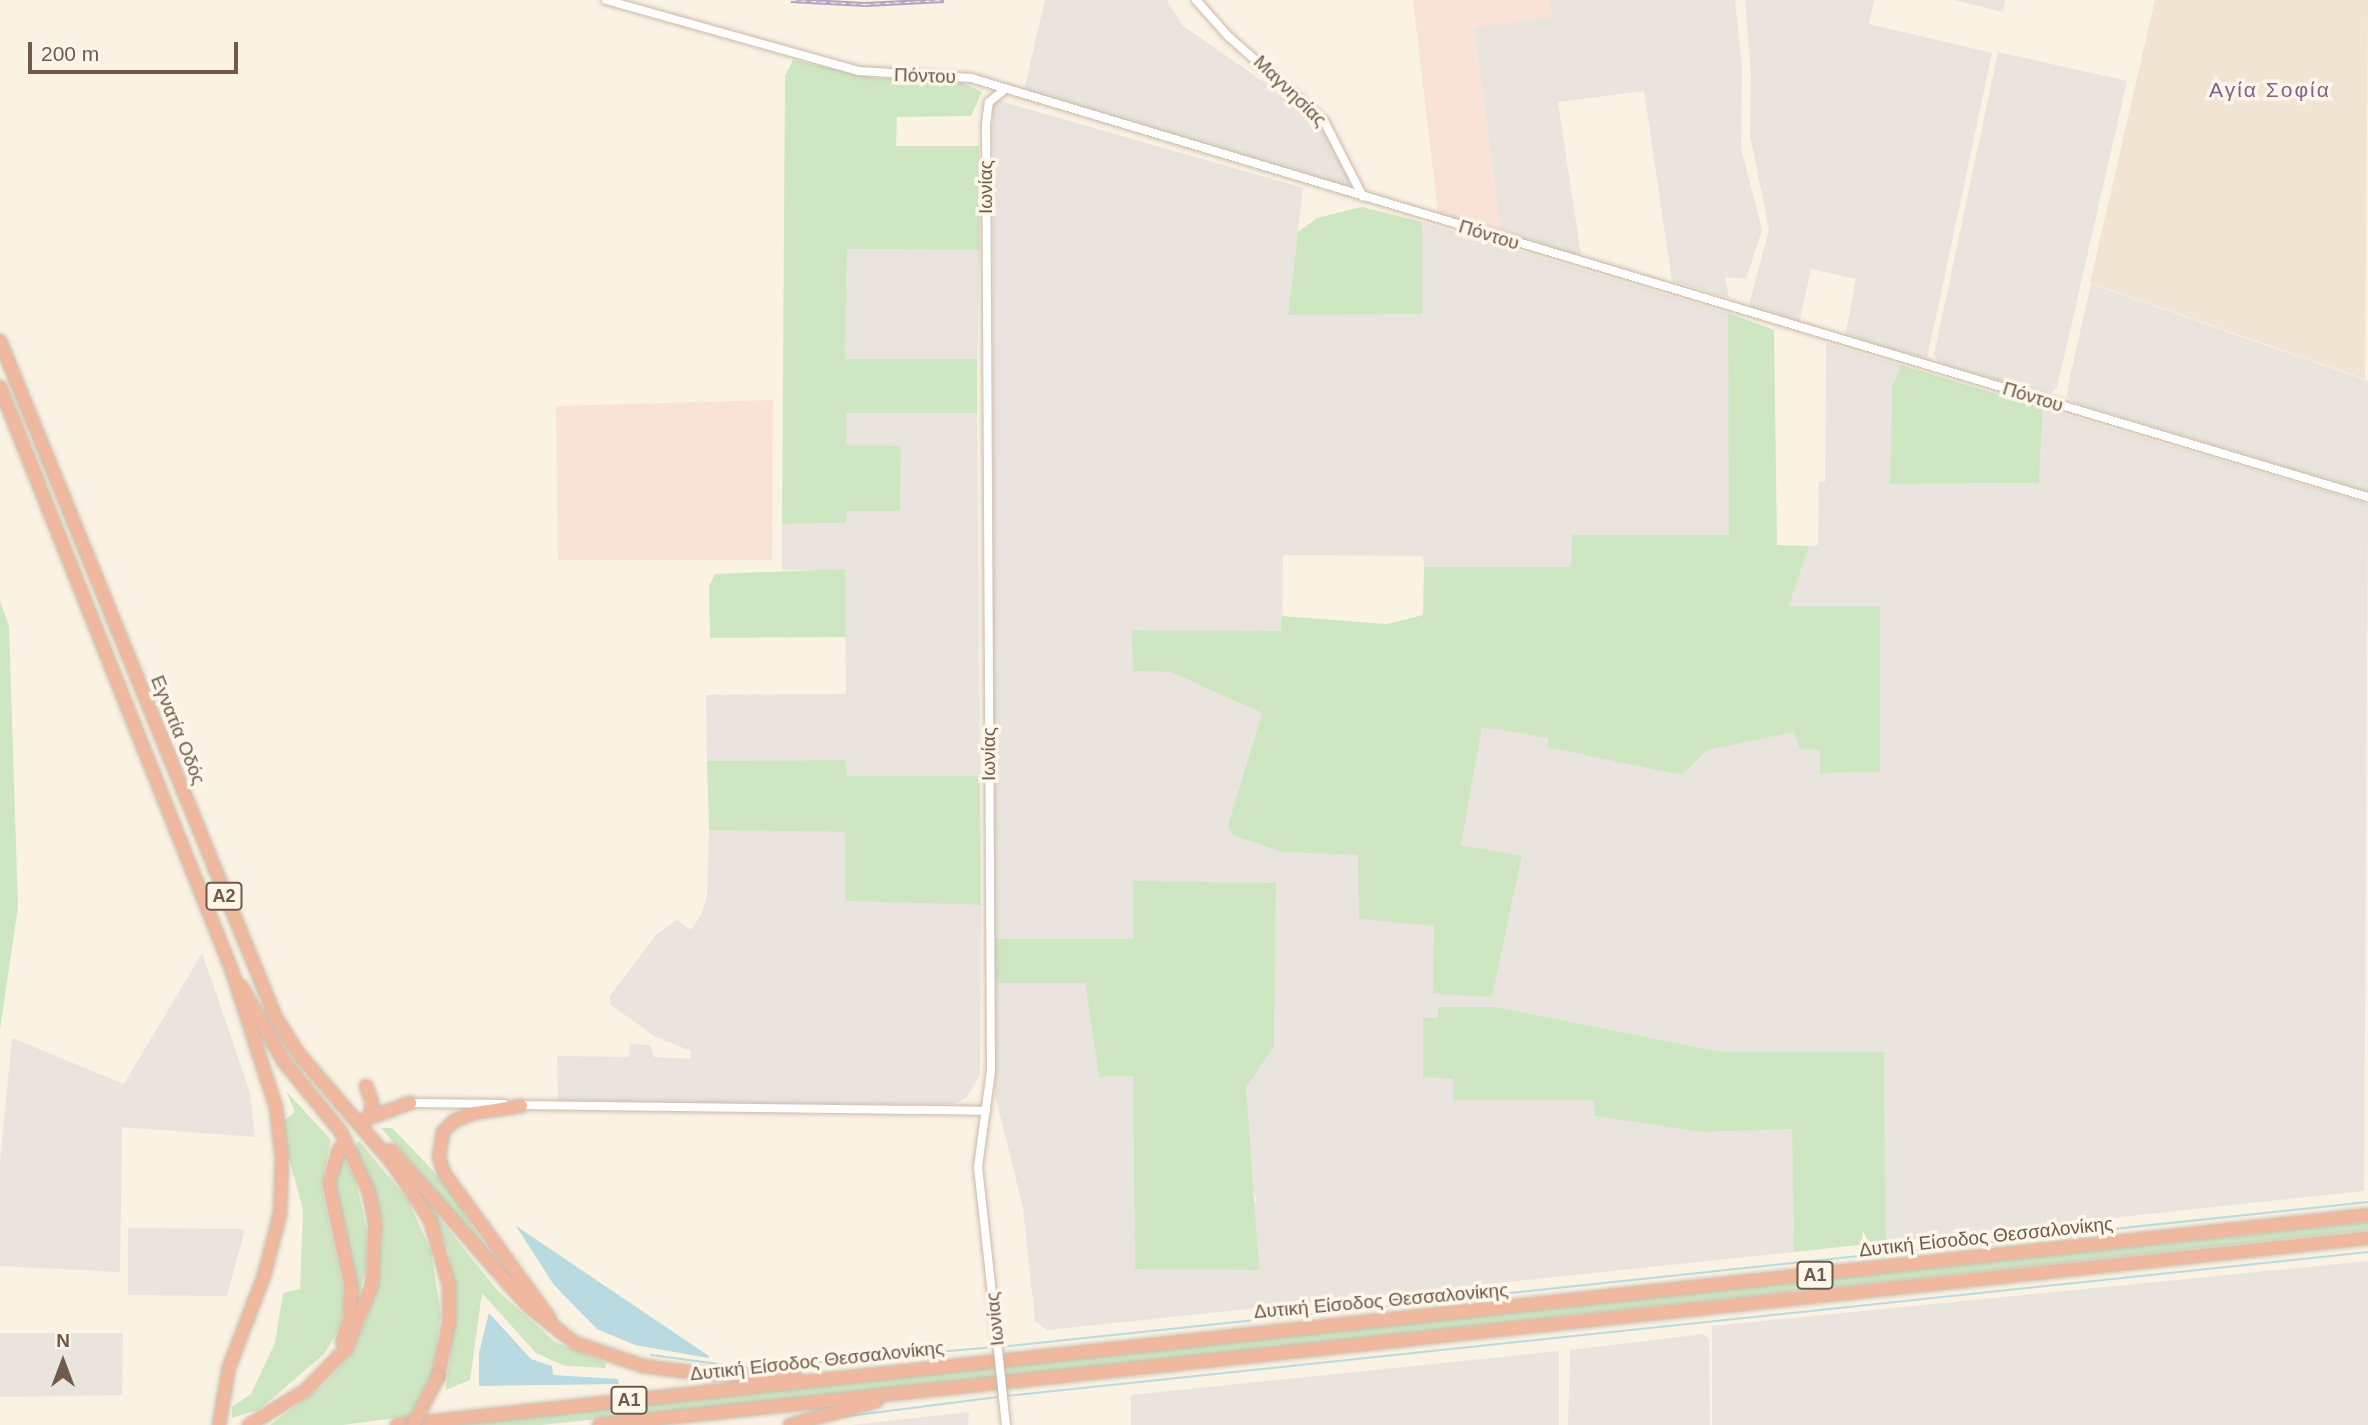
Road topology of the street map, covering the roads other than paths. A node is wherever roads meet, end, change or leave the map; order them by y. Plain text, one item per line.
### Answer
1 (606, 0) edge
2 (1196, 0) edge
3 (1004, 90) junction
4 (1363, 197) junction
5 (0, 341) edge
6 (0, 387) edge
7 (2368, 497) edge
8 (232, 971) junction
9 (366, 1086) dead end
10 (410, 1103) joint
11 (521, 1106) junction
12 (986, 1111) junction
13 (352, 1115) junction
14 (339, 1149) dead end
15 (2368, 1215) edge
16 (2368, 1238) edge
17 (560, 1334) junction
18 (334, 1362) junction
19 (862, 1376) junction
20 (912, 1389) junction
21 (219, 1425) edge
22 (249, 1425) edge
23 (397, 1425) edge
24 (413, 1425) edge
25 (599, 1425) edge
26 (790, 1425) edge
27 (1006, 1425) edge

1 - 3 street, Πόντου
2 - 4 street, Μαγνησίας
3 - 4 street, Πόντου
3 - 12 street, Ιωνίας
4 - 7 street, Πόντου
5 - 13 highway, Εγνατία Οδός / Α2
6 - 8 highway, Εγνατία Οδός / Α2
8 - 18 highway, Α2
8 - 21 highway
9 - 10 highway
10 - 11 street
11 - 12 street
11 - 17 highway
12 - 27 street, Ιωνίας, bridge
13 - 17 highway
13 - 24 highway, Α2, bridge
14 - 18 highway
15 - 19 highway, Δυτική Είσοδος Θεσσαλονίκης / Α1
16 - 20 highway, Δυτική Είσοδος Θεσσαλονίκης / Α1
17 - 19 highway
18 - 22 highway, Α2
19 - 23 highway, Δυτική Είσοδος Θεσσαλονίκης / Α1
20 - 25 highway, Δυτική Είσοδος Θεσσαλονίκης / Α1
20 - 26 highway

